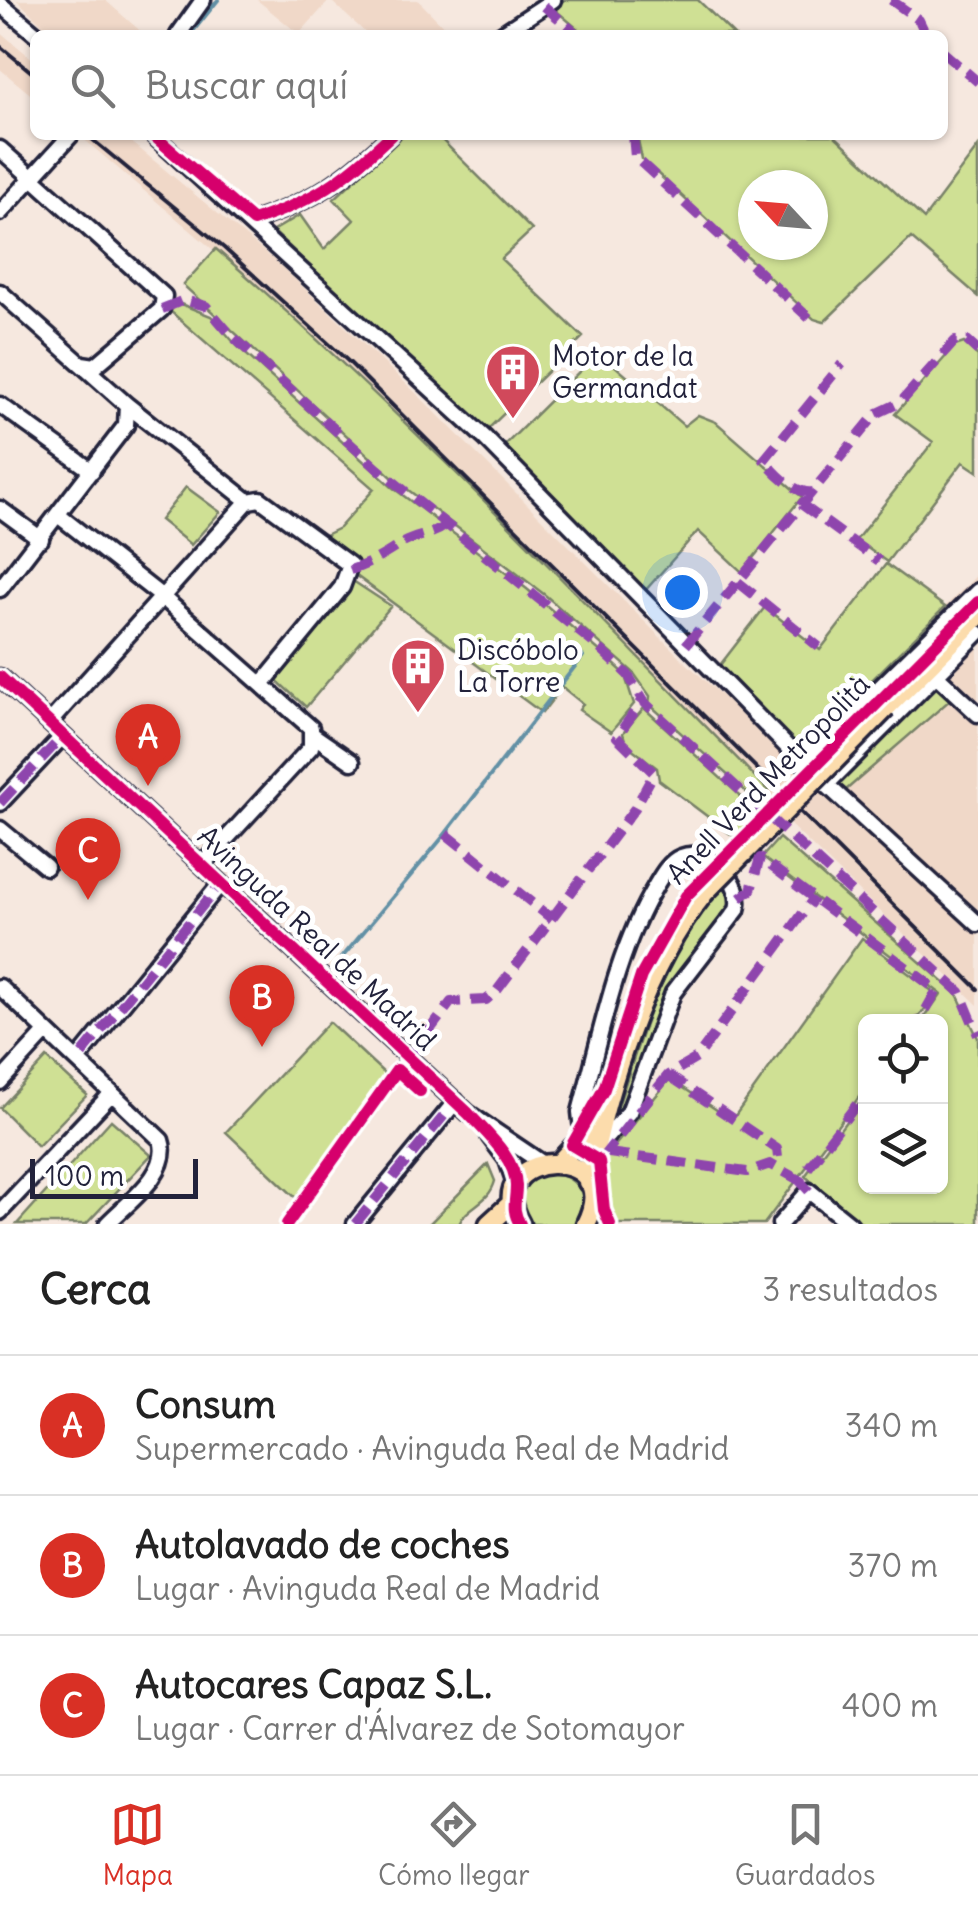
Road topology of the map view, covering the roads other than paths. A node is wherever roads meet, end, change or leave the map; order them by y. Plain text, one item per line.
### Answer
1 (203, 0) edge
2 (552, 0) edge
3 (0, 4) edge
4 (31, 30) edge
5 (182, 30) edge
6 (507, 30) edge
7 (67, 140) edge
8 (159, 140) edge
9 (386, 140) edge
10 (0, 149) edge
11 (34, 178) junction
12 (0, 213) edge
13 (253, 221) junction
14 (0, 292) edge
15 (114, 350) junction
16 (82, 364) junction
17 (125, 401) junction
18 (0, 405) edge
19 (92, 471) junction
20 (248, 501) junction
21 (0, 509) edge
22 (58, 516) junction
23 (41, 539) junction
24 (0, 589) edge
25 (978, 591) edge
26 (161, 596) junction
27 (978, 616) edge
28 (978, 633) edge
29 (936, 675) junction
30 (0, 677) edge
31 (263, 683) junction
32 (978, 714) edge
33 (48, 723) junction
34 (313, 734) junction
35 (63, 736) junction
36 (352, 762) dead end
37 (804, 763) junction
38 (826, 785) junction
39 (0, 804) edge
40 (0, 829) edge
41 (202, 865) junction
42 (46, 867) dead end
43 (221, 883) junction
44 (978, 924) edge
45 (0, 986) edge
46 (46, 1032) junction
47 (82, 1054) dead end
48 (0, 1082) edge
49 (112, 1093) junction
50 (456, 1102) junction
51 (468, 1113) junction
52 (589, 1145) junction
53 (551, 1162) junction
54 (588, 1182) junction
55 (514, 1194) junction
56 (0, 1212) edge
57 (593, 1220) edge
58 (107, 1224) edge
59 (355, 1224) edge
60 (489, 1224) edge
61 (520, 1224) edge
62 (780, 1224) edge
63 (850, 1224) edge

1 - 5 street
2 - 6 street
3 - 4 street
7 - 11 street
8 - 13 street
9 - 13 street
10 - 11 street
11 - 12 street
11 - 15 street
13 - 37 street
14 - 16 street
15 - 16 street
15 - 17 street
16 - 17 street
17 - 19 street
17 - 20 street
18 - 19 street
19 - 22 street
20 - 26 street
20 - 31 street
21 - 23 street
22 - 23 street
22 - 26 street
23 - 24 street
25 - 37 street
26 - 31 street
26 - 33 street
27 - 52 main road, bridge
28 - 29 street
29 - 32 street
29 - 38 street
30 - 33 street, Avinguda Real de Madrid
31 - 34 street
33 - 35 street, Avinguda Real de Madrid
34 - 36 street
34 - 41 street
35 - 39 street
35 - 41 street, Avinguda Real de Madrid
37 - 38 street
38 - 44 street
40 - 42 street
41 - 43 street, Avinguda Real de Madrid
43 - 47 street
43 - 50 street, Avinguda Real de Madrid
45 - 46 street
46 - 48 street
46 - 49 street
49 - 56 street
49 - 58 street
50 - 51 street, Avinguda Real de Madrid
50 - 59 street
51 - 53 street, Avinguda Real de Madrid
51 - 55 street, Avinguda Real de Madrid
52 - 52 street
52 - 53 main road
52 - 54 main road
53 - 54 main road
53 - 55 main road
54 - 57 main road
55 - 60 main road
55 - 61 main road
62 - 63 street

